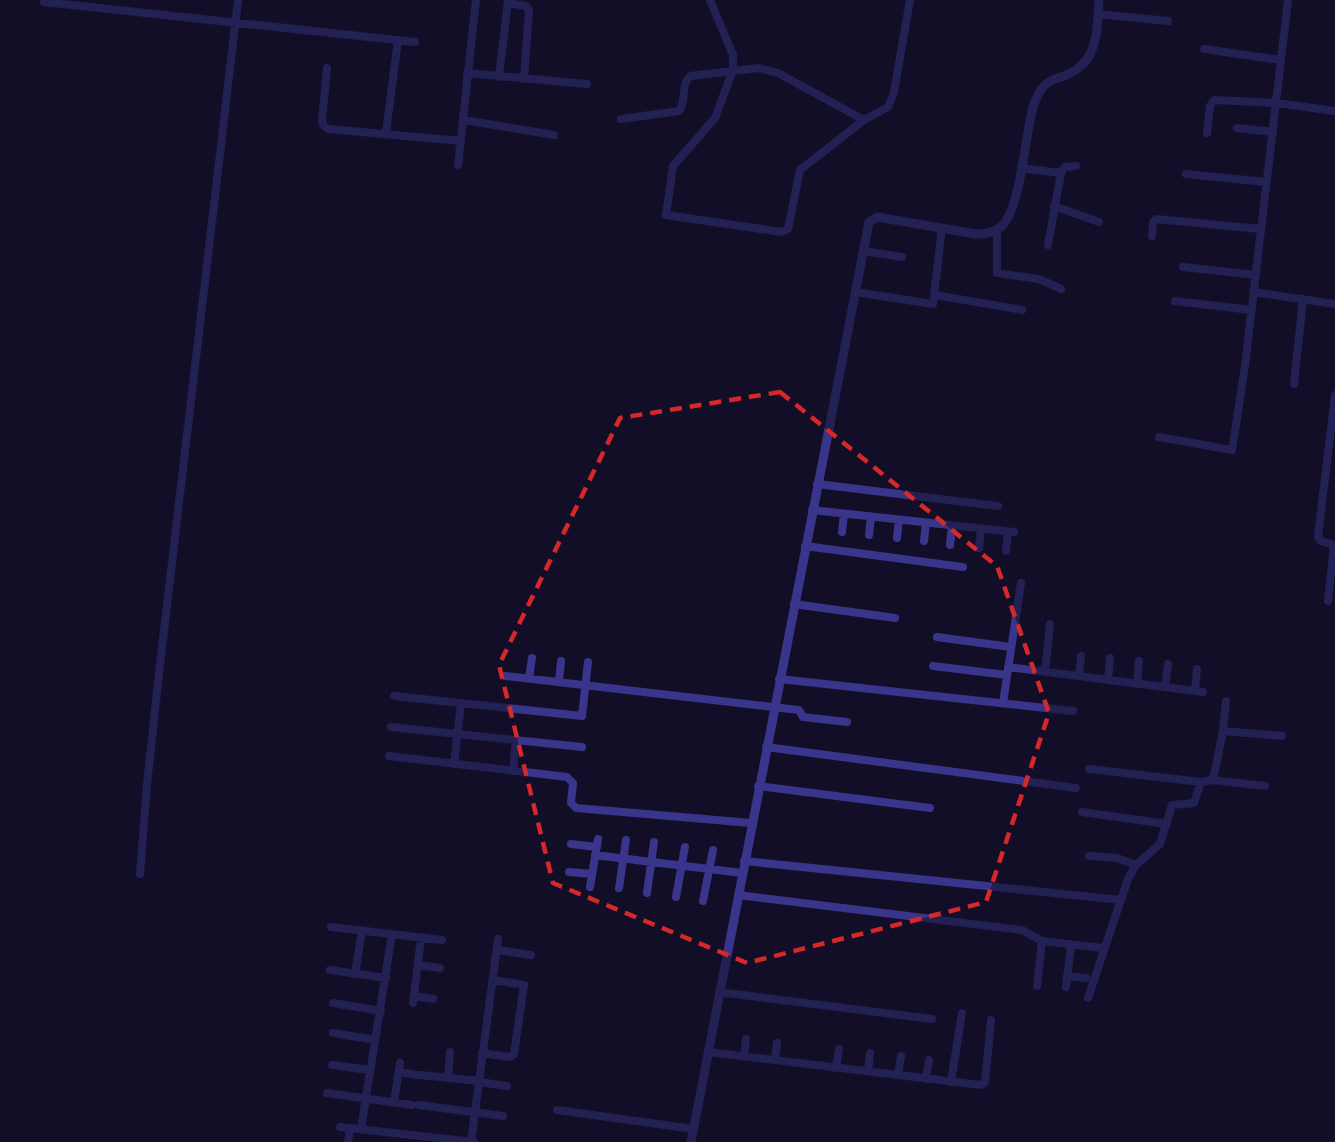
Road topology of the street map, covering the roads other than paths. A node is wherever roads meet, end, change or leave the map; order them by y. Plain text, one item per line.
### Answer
1 (238, 0) edge
2 (476, 0) edge
3 (710, 0) edge
4 (910, 0) edge
5 (1099, 0) edge
6 (1288, 0) edge
7 (44, 2) dead end
8 (508, 2) edge
9 (1098, 14) junction
10 (235, 21) junction
11 (1168, 21) dead end
12 (398, 40) junction
13 (415, 42) dead end
14 (1204, 49) dead end
15 (1281, 60) junction
16 (327, 68) dead end
17 (733, 70) junction
18 (467, 73) junction
19 (500, 77) junction
20 (525, 79) junction
21 (587, 84) dead end
22 (1276, 103) junction
23 (1335, 111) edge
24 (621, 119) dead end
25 (464, 120) junction
26 (864, 120) junction
27 (1237, 128) dead end
28 (386, 132) junction
29 (1273, 132) junction
30 (1207, 133) dead end
31 (554, 135) dead end
32 (461, 141) junction
33 (458, 165) dead end
34 (1076, 166) dead end
35 (1021, 168) junction
36 (1061, 173) junction
37 (1186, 174) dead end
38 (1266, 182) junction
39 (1054, 206) junction
40 (1099, 222) dead end
41 (942, 228) junction
42 (997, 229) junction
43 (1260, 229) junction
44 (1152, 236) dead end
45 (1048, 245) dead end
46 (863, 251) junction
47 (902, 257) dead end
48 (1183, 267) dead end
49 (1256, 275) junction
50 (1061, 289) dead end
51 (855, 292) junction
52 (1253, 292) junction
53 (935, 295) junction
54 (1304, 299) junction
55 (1175, 301) dead end
56 (1335, 304) edge
57 (1022, 309) dead end
58 (1251, 310) junction
59 (1294, 384) dead end
60 (1335, 395) edge
61 (1159, 437) dead end
62 (817, 484) junction
63 (998, 506) dead end
64 (812, 510) junction
65 (844, 514) junction
66 (871, 517) junction
67 (899, 520) junction
68 (926, 523) junction
69 (952, 526) junction
70 (981, 529) junction
71 (842, 532) dead end
72 (869, 535) dead end
73 (897, 538) dead end
74 (924, 541) dead end
75 (950, 545) dead end
76 (805, 546) junction
77 (979, 548) dead end
78 (1006, 551) dead end
79 (963, 567) dead end
80 (1020, 584) dead end
81 (1328, 601) dead end
82 (794, 604) junction
83 (895, 618) dead end
84 (1050, 624) dead end
85 (937, 637) dead end
86 (1011, 647) junction
87 (1081, 656) dead end
88 (532, 658) dead end
89 (1110, 658) dead end
90 (561, 661) dead end
91 (588, 662) dead end
92 (1139, 662) dead end
93 (1168, 664) dead end
94 (933, 666) dead end
95 (1197, 669) dead end
96 (1008, 671) junction
97 (1045, 672) junction
98 (505, 676) dead end
99 (1079, 676) junction
100 (529, 678) junction
101 (779, 679) junction
102 (1108, 680) junction
103 (559, 682) junction
104 (1137, 684) junction
105 (586, 685) junction
106 (1165, 687) junction
107 (394, 696) dead end
108 (1226, 701) dead end
109 (461, 703) junction
110 (1003, 703) junction
111 (773, 707) junction
112 (1073, 711) dead end
113 (848, 722) dead end
114 (391, 727) dead end
115 (1223, 731) junction
116 (457, 734) junction
117 (1282, 736) dead end
118 (516, 740) junction
119 (582, 747) dead end
120 (766, 747) junction
121 (390, 756) dead end
122 (454, 764) junction
123 (1089, 769) dead end
124 (513, 771) junction
125 (1213, 780) junction
126 (1201, 782) junction
127 (758, 786) junction
128 (1265, 786) dead end
129 (1076, 788) dead end
130 (930, 807) dead end
131 (1082, 812) dead end
132 (751, 823) junction
133 (1167, 824) junction
134 (626, 840) dead end
135 (654, 842) dead end
136 (571, 844) dead end
137 (597, 847) junction
138 (685, 847) dead end
139 (713, 850) dead end
140 (1089, 856) dead end
141 (624, 859) junction
142 (744, 861) junction
143 (651, 862) junction
144 (1136, 865) junction
145 (682, 866) junction
146 (709, 869) junction
147 (569, 872) dead end
148 (742, 873) junction
149 (140, 874) dead end
150 (592, 874) junction
151 (590, 887) dead end
152 (619, 888) dead end
153 (647, 894) dead end
154 (738, 896) junction
155 (676, 897) dead end
156 (1120, 900) junction
157 (704, 901) dead end
158 (331, 927) dead end
159 (362, 931) junction
160 (392, 934) junction
161 (421, 938) junction
162 (498, 939) dead end
163 (442, 940) dead end
164 (1042, 941) junction
165 (1071, 944) junction
166 (1103, 948) junction
167 (497, 950) junction
168 (531, 955) dead end
169 (418, 965) junction
170 (440, 968) dead end
171 (330, 970) dead end
172 (355, 974) junction
173 (1067, 976) junction
174 (386, 978) junction
175 (1086, 978) dead end
176 (493, 980) junction
177 (1037, 986) dead end
178 (1066, 987) dead end
179 (719, 992) junction
180 (1088, 998) dead end
181 (433, 999) dead end
182 (333, 1003) dead end
183 (381, 1011) junction
184 (962, 1013) dead end
185 (932, 1019) dead end
186 (991, 1020) dead end
187 (333, 1033) dead end
188 (746, 1039) dead end
189 (375, 1040) junction
190 (777, 1043) dead end
191 (839, 1049) dead end
192 (450, 1052) dead end
193 (708, 1052) junction
194 (482, 1053) junction
195 (870, 1053) dead end
196 (744, 1056) junction
197 (901, 1056) dead end
198 (775, 1060) junction
199 (929, 1060) dead end
200 (400, 1063) dead end
201 (332, 1065) dead end
202 (836, 1068) junction
203 (369, 1070) junction
204 (868, 1071) junction
205 (399, 1072) junction
206 (898, 1075) junction
207 (447, 1078) junction
208 (926, 1079) junction
209 (479, 1082) junction
210 (951, 1082) junction
211 (507, 1086) dead end
212 (327, 1093) dead end
213 (365, 1098) junction
214 (394, 1102) junction
215 (557, 1110) dead end
216 (475, 1112) junction
217 (503, 1116) dead end
218 (340, 1127) dead end
219 (350, 1128) junction
220 (694, 1129) junction
221 (360, 1130) junction
222 (378, 1131) junction
223 (410, 1138) edge
224 (440, 1140) edge
225 (348, 1142) edge
226 (377, 1142) edge
227 (472, 1142) edge
228 (691, 1142) edge

1 - 10 street
2 - 18 street
3 - 17 street
4 - 26 street
5 - 9 street
6 - 15 street
7 - 10 street
8 - 19 street
8 - 20 street
9 - 11 street
9 - 35 street
10 - 12 street
10 - 149 street
12 - 13 street
12 - 28 street
14 - 15 street
15 - 22 street
16 - 28 street
17 - 24 street
17 - 26 street
17 - 26 street
18 - 19 street
18 - 25 street
19 - 20 street
20 - 21 street
22 - 23 street
22 - 29 street
22 - 30 street
25 - 31 street
25 - 32 street
27 - 29 street
28 - 32 street
29 - 38 street
32 - 33 street
34 - 36 street
35 - 36 street
35 - 42 street
36 - 39 street
37 - 38 street
38 - 43 street
39 - 40 street
39 - 45 street
41 - 42 street
41 - 46 street
41 - 53 street
42 - 50 street
43 - 44 street
43 - 49 street
46 - 47 street
46 - 51 street
48 - 49 street
49 - 52 street
51 - 53 street
51 - 62 street
52 - 54 street
52 - 58 street
53 - 57 street
54 - 56 street
54 - 59 street
55 - 58 street
58 - 61 street
60 - 81 street
62 - 63 street
62 - 64 street
64 - 65 street
64 - 76 street
65 - 66 street
65 - 71 street
66 - 67 street
66 - 72 street
67 - 68 street
67 - 73 street
68 - 69 street
68 - 74 street
69 - 70 street
69 - 75 street
70 - 77 street
70 - 78 street
76 - 79 street
76 - 82 street
80 - 86 street
82 - 83 street
82 - 101 street
84 - 97 street
85 - 86 street
86 - 96 street
87 - 99 street
88 - 100 street
89 - 102 street
90 - 103 street
91 - 105 street
92 - 104 street
93 - 106 street
94 - 96 street
95 - 106 street
96 - 97 street
96 - 110 street
97 - 99 street
98 - 100 street
99 - 102 street
100 - 103 street
101 - 110 street
101 - 111 street
102 - 104 street
103 - 105 street
104 - 106 street
105 - 109 street
105 - 111 street
107 - 109 street
108 - 115 street
109 - 116 street
110 - 112 street
111 - 113 street
111 - 120 street
114 - 116 street
115 - 117 street
115 - 125 street
116 - 118 street
116 - 122 street
118 - 119 street
118 - 124 street
120 - 127 street
120 - 129 street
121 - 122 street
122 - 124 street
123 - 126 street
124 - 132 street
125 - 126 street
125 - 128 street
126 - 133 street
127 - 130 street
127 - 132 street
131 - 133 street
132 - 142 street
133 - 144 street
134 - 141 street
135 - 143 street
136 - 137 street
137 - 141 street
137 - 150 street
138 - 145 street
139 - 146 street
140 - 144 street
141 - 143 street
141 - 152 street
142 - 148 street
142 - 156 street
143 - 145 street
143 - 153 street
144 - 156 street
145 - 146 street
145 - 155 street
146 - 148 street
146 - 157 street
147 - 150 street
148 - 154 street
150 - 151 street
154 - 164 street
154 - 179 street
156 - 166 street
158 - 159 street
159 - 160 street
159 - 172 street
160 - 161 street
160 - 174 street
161 - 163 street
161 - 169 street
162 - 167 street
164 - 165 street
164 - 177 street
165 - 166 street
165 - 173 street
166 - 180 street
167 - 168 street
167 - 176 street
169 - 170 street
169 - 181 street
171 - 172 street
172 - 174 street
173 - 175 street
173 - 178 street
174 - 183 street
176 - 194 street
176 - 194 street
179 - 185 street
179 - 193 street
182 - 183 street
183 - 189 street
184 - 210 street
186 - 210 street
187 - 189 street
188 - 196 street
189 - 203 street
190 - 198 street
191 - 202 street
192 - 207 street
193 - 196 street
193 - 220 street
194 - 209 street
195 - 204 street
196 - 198 street
197 - 206 street
198 - 202 street
199 - 208 street
200 - 205 street
201 - 203 street
202 - 204 street
203 - 213 street
204 - 206 street
205 - 207 street
205 - 214 street
206 - 208 street
207 - 209 street
208 - 210 street
209 - 211 street
209 - 216 street
212 - 213 street
213 - 214 street
213 - 221 street
214 - 216 street
215 - 220 street
216 - 217 street
216 - 227 street
218 - 219 street
219 - 221 street
219 - 225 street
220 - 228 street
221 - 222 street
222 - 223 street
222 - 226 street
223 - 224 street
224 - 227 street

